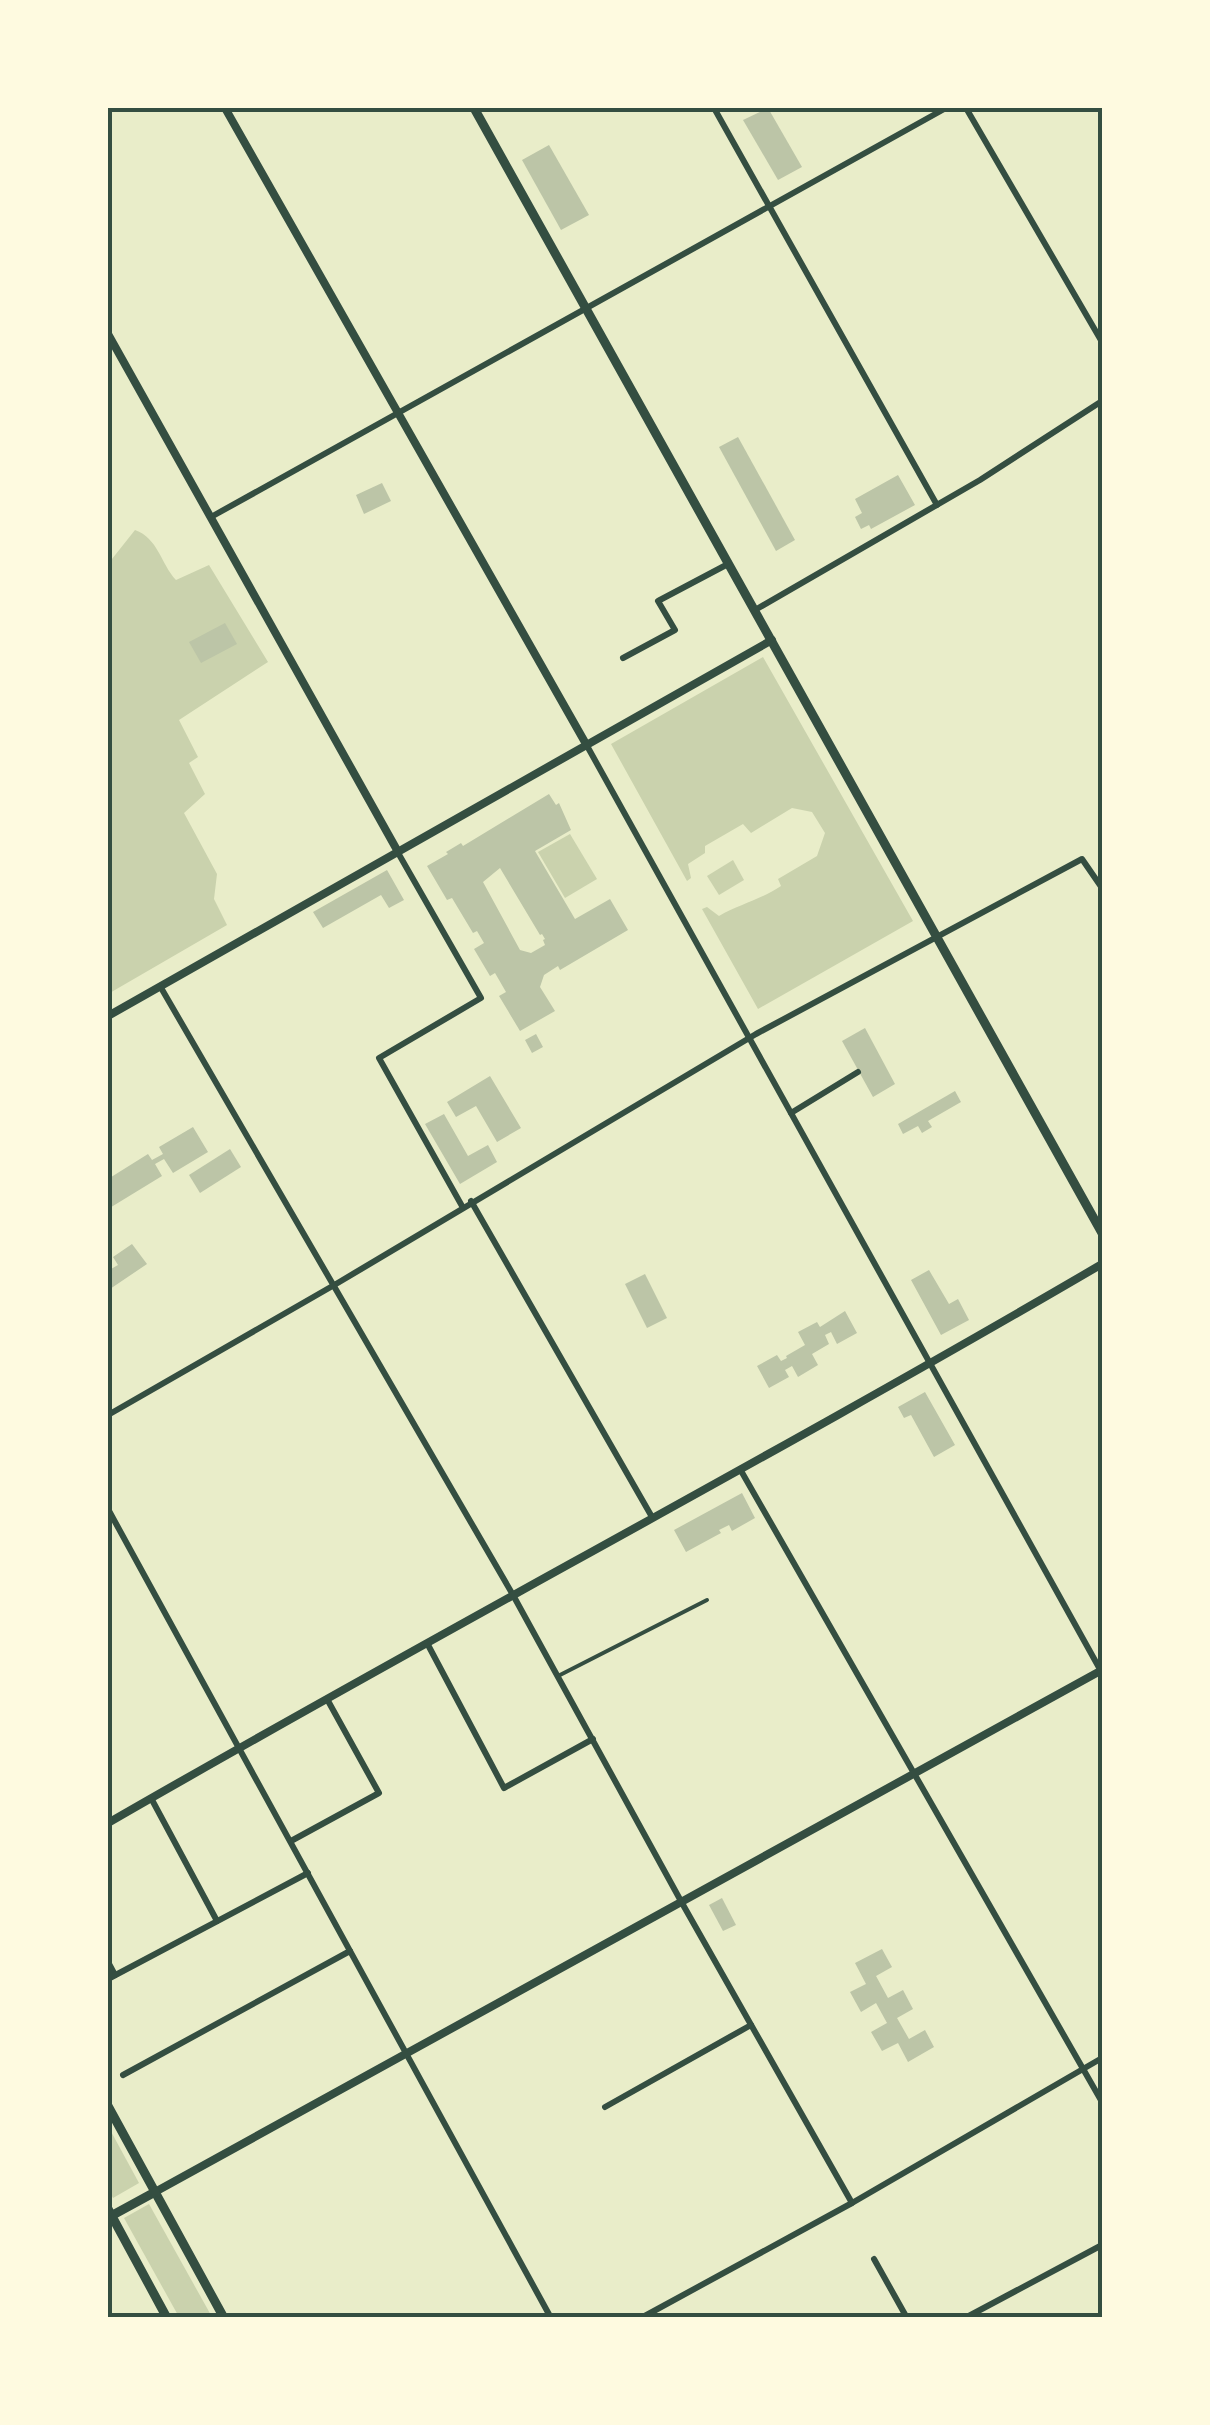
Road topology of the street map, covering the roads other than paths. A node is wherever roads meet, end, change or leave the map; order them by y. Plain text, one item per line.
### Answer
1 (225, 108) edge
2 (474, 108) edge
3 (714, 108) edge
4 (946, 108) edge
5 (966, 108) edge
6 (771, 205) junction
7 (586, 306) junction
8 (108, 334) edge
9 (1102, 342) edge
10 (1102, 401) edge
11 (398, 413) junction
12 (937, 505) junction
13 (211, 517) junction
14 (729, 563) junction
15 (755, 610) junction
16 (772, 640) junction
17 (623, 658) dead end
18 (586, 744) junction
19 (397, 850) junction
20 (1102, 888) edge
21 (938, 937) junction
22 (160, 986) junction
23 (108, 1016) edge
24 (750, 1038) junction
25 (858, 1072) dead end
26 (791, 1112) junction
27 (471, 1201) junction
28 (462, 1206) junction
29 (1102, 1233) edge
30 (1102, 1264) edge
31 (336, 1284) junction
32 (931, 1364) junction
33 (108, 1416) edge
34 (740, 1468) junction
35 (108, 1509) edge
36 (652, 1517) junction
37 (514, 1595) junction
38 (707, 1600) dead end
39 (427, 1643) junction
40 (1102, 1671) edge
41 (558, 1676) junction
42 (327, 1699) junction
43 (593, 1739) junction
44 (240, 1748) junction
45 (917, 1773) junction
46 (151, 1798) junction
47 (108, 1823) edge
48 (291, 1842) junction
49 (308, 1873) junction
50 (682, 1903) junction
51 (218, 1921) junction
52 (351, 1951) junction
53 (108, 1962) edge
54 (111, 1977) edge
55 (751, 2025) junction
56 (408, 2054) junction
57 (1102, 2058) edge
58 (1086, 2068) junction
59 (123, 2075) dead end
60 (1102, 2102) edge
61 (108, 2106) edge
62 (605, 2107) dead end
63 (155, 2192) junction
64 (852, 2203) junction
65 (109, 2214) edge
66 (1102, 2245) edge
67 (874, 2259) dead end
68 (167, 2318) edge
69 (224, 2318) edge
70 (551, 2318) edge
71 (641, 2318) edge
72 (907, 2318) edge
73 (965, 2318) edge

1 - 11 street
2 - 7 main road
3 - 6 street
4 - 6 street
5 - 9 street
6 - 7 street
6 - 12 street
7 - 11 street
7 - 14 main road
8 - 13 street
10 - 12 street
11 - 13 street
11 - 18 street
12 - 15 street
13 - 19 street
14 - 15 main road
14 - 17 street
15 - 16 main road
16 - 18 street
16 - 21 main road
18 - 19 street
18 - 24 street
19 - 22 street
19 - 28 street
20 - 21 street
21 - 24 street
21 - 29 main road
22 - 23 street
22 - 31 street
24 - 26 street
24 - 27 street
25 - 26 street
26 - 32 street
27 - 28 street
27 - 36 street
28 - 31 street
30 - 32 street
31 - 33 street
31 - 37 street
32 - 34 street
32 - 40 street
34 - 36 street
34 - 45 street
35 - 44 street
36 - 37 street
37 - 39 street
37 - 41 street
38 - 41 lane
39 - 42 street
39 - 43 street
40 - 45 street
41 - 43 street
42 - 44 street
42 - 48 street
43 - 50 street
44 - 46 street
44 - 48 street
45 - 50 street
45 - 58 street
46 - 47 street
46 - 51 street
48 - 49 street
49 - 51 street
49 - 52 street
50 - 55 street
50 - 56 street
51 - 54 street
52 - 56 street
52 - 59 street
53 - 54 street
55 - 62 street
55 - 64 street
56 - 63 street
56 - 70 street
57 - 58 street
58 - 60 street
58 - 64 street
61 - 63 main road
63 - 65 main road
63 - 69 main road
64 - 71 street
65 - 68 main road
66 - 73 street
67 - 72 street

